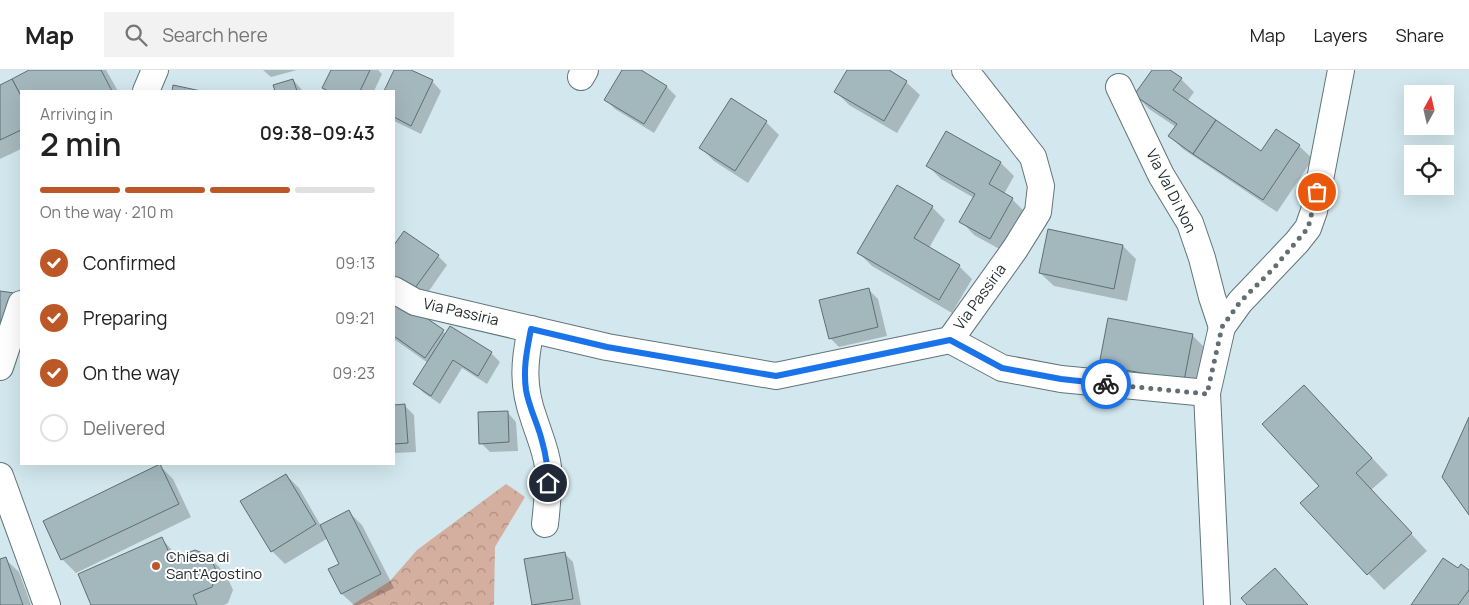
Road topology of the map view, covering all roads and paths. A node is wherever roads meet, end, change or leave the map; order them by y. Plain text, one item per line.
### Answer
1 (156, 70) edge
2 (965, 70) edge
3 (1341, 70) edge
4 (1119, 87) dead end
5 (146, 90) edge
6 (395, 291) edge
7 (20, 307) edge
8 (1222, 327) junction
9 (531, 329) junction
10 (950, 340) junction
11 (0, 367) edge
12 (1207, 394) junction
13 (0, 476) edge
14 (545, 524) dead end
15 (47, 605) edge
16 (1217, 605) edge

1 - 5 street
2 - 10 street, Via Passiria
3 - 8 street
4 - 8 street, Via Val Di Non
6 - 9 street, Via Passiria
7 - 11 street
8 - 12 street
9 - 10 street, Via Passiria
9 - 14 street
10 - 12 street
12 - 16 street
13 - 15 street

